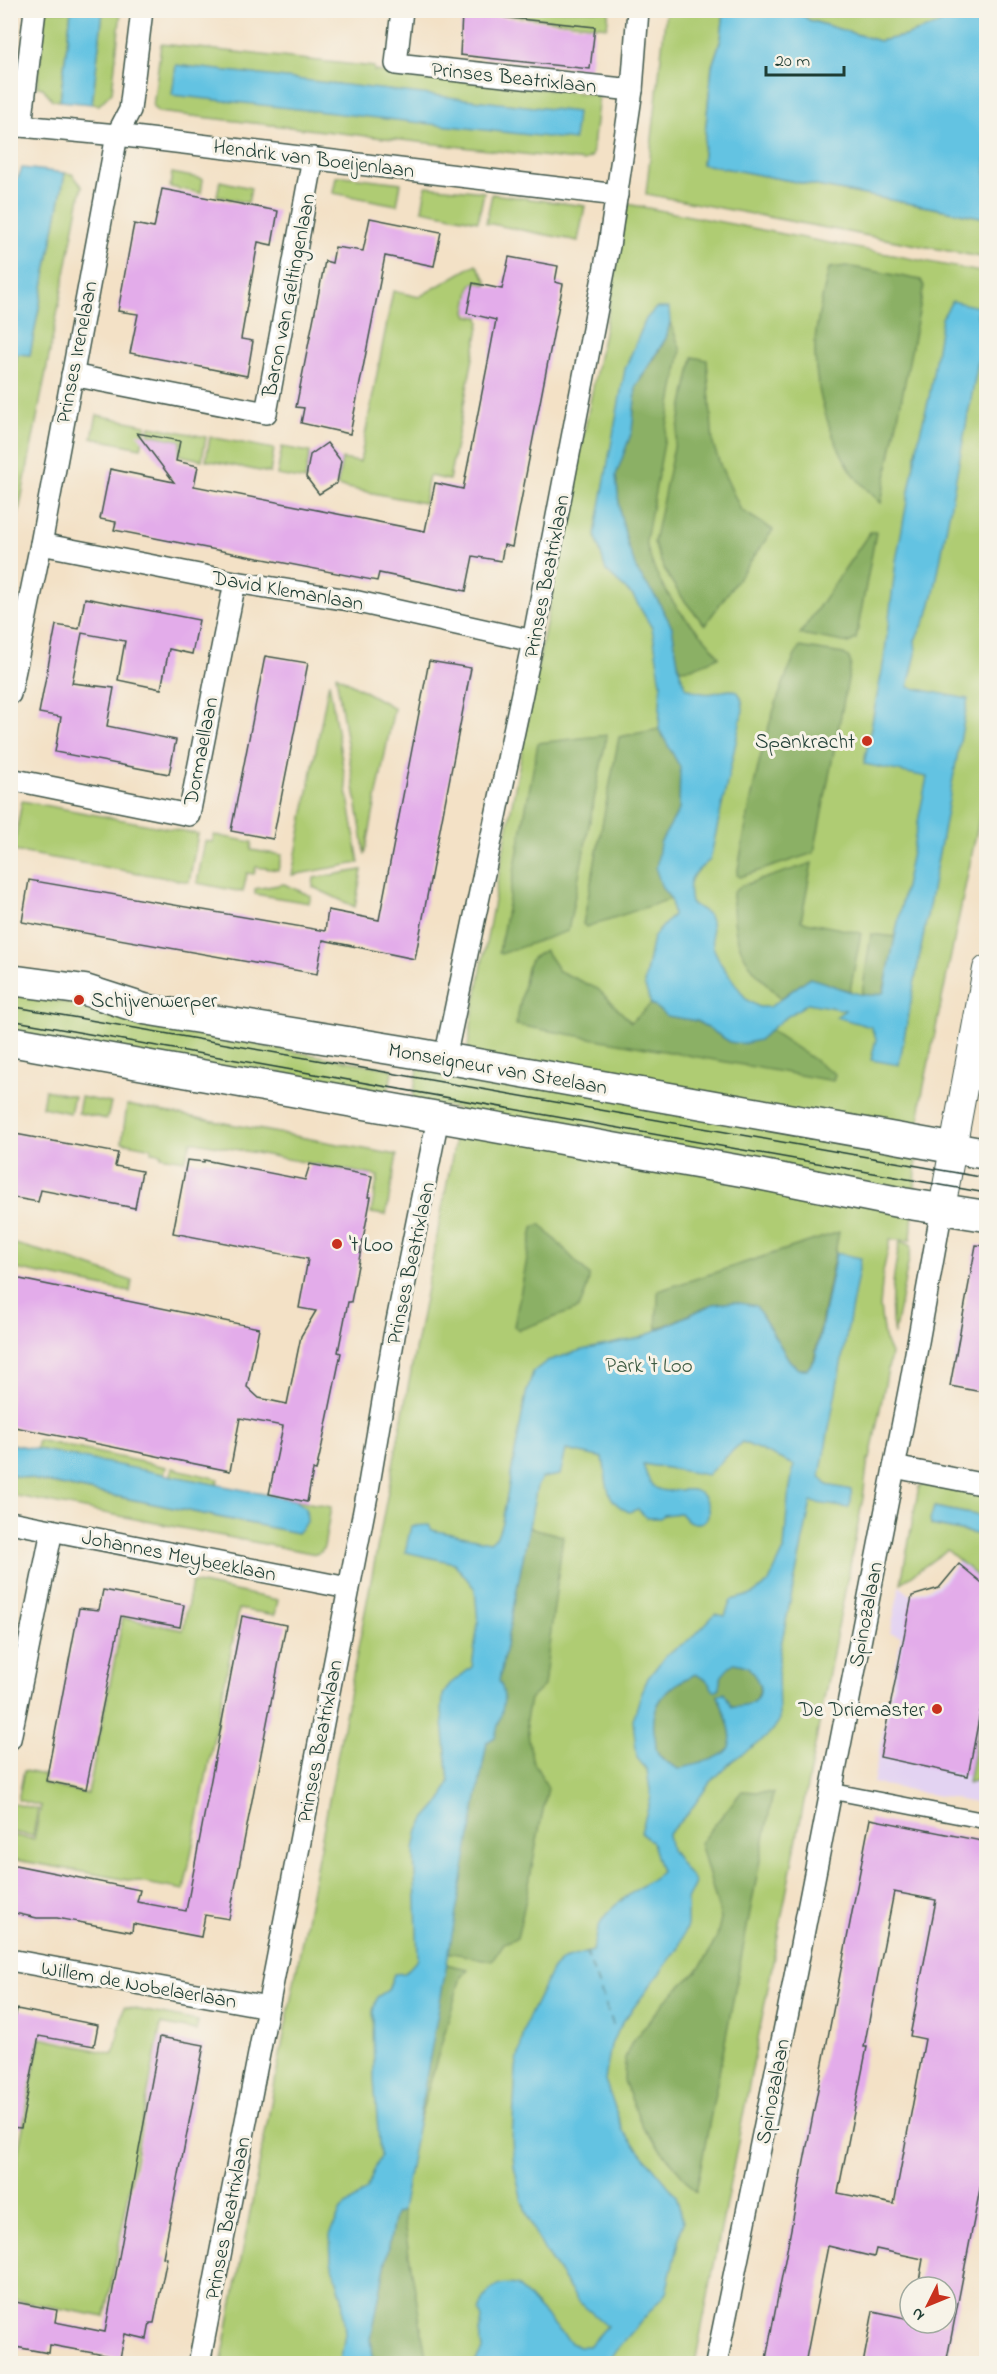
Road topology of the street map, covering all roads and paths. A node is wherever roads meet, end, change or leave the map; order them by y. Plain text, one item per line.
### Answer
1 (34, 10) edge
2 (142, 10) edge
3 (402, 10) edge
4 (638, 10) edge
5 (632, 90) junction
6 (16, 125) edge
7 (117, 135) junction
8 (313, 158) junction
9 (618, 195) junction
10 (72, 375) junction
11 (41, 544) junction
12 (235, 582) junction
13 (533, 641) junction
14 (10, 694) edge
15 (10, 779) edge
16 (987, 969) edge
17 (10, 980) edge
18 (10, 1041) edge
19 (445, 1058) junction
20 (438, 1118) junction
21 (952, 1148) junction
22 (987, 1154) edge
23 (942, 1208) junction
24 (987, 1216) edge
25 (894, 1467) junction
26 (987, 1485) edge
27 (10, 1522) edge
28 (52, 1530) junction
29 (348, 1588) junction
30 (10, 1739) edge
31 (831, 1791) junction
32 (987, 1821) edge
33 (10, 1960) edge
34 (268, 2007) junction
35 (199, 2364) edge
36 (716, 2364) edge

1 - 6 street
2 - 7 street, Prinses Irenelaan
3 - 5 street, Prinses Beatrixlaan
4 - 5 street, Prinses Beatrixlaan
5 - 9 street, Prinses Beatrixlaan
6 - 7 street, Hendrik van Boeijenlaan
7 - 8 street, Hendrik van Boeijenlaan
7 - 10 street, Prinses Irenelaan
8 - 9 street, Hendrik van Boeijenlaan
8 - 10 street, Baron van Geltingenlaan
9 - 13 street, Prinses Beatrixlaan
10 - 11 street, Prinses Irenelaan
11 - 12 street, David Klemanlaan
11 - 14 street, Prinses Irenelaan
12 - 13 street, David Klemanlaan
12 - 15 street, Dormaellaan
13 - 19 street, Prinses Beatrixlaan
16 - 21 street, Spinozalaan
17 - 19 main road, Monseigneur van Steelaan
18 - 20 main road
19 - 21 main road, Monseigneur van Steelaan
20 - 23 main road
20 - 29 street, Prinses Beatrixlaan
21 - 22 main road, Monseigneur van Steelaan
21 - 23 street, Spinozalaan
23 - 24 main road
23 - 25 street, Spinozalaan
25 - 26 street
25 - 31 street, Spinozalaan
27 - 28 street, Johannes Meybeeklaan
28 - 29 street, Johannes Meybeeklaan
28 - 30 street
29 - 34 street, Prinses Beatrixlaan
31 - 32 street
31 - 36 street, Spinozalaan
33 - 34 street, Willem de Nobelaerlaan
34 - 35 street, Prinses Beatrixlaan

